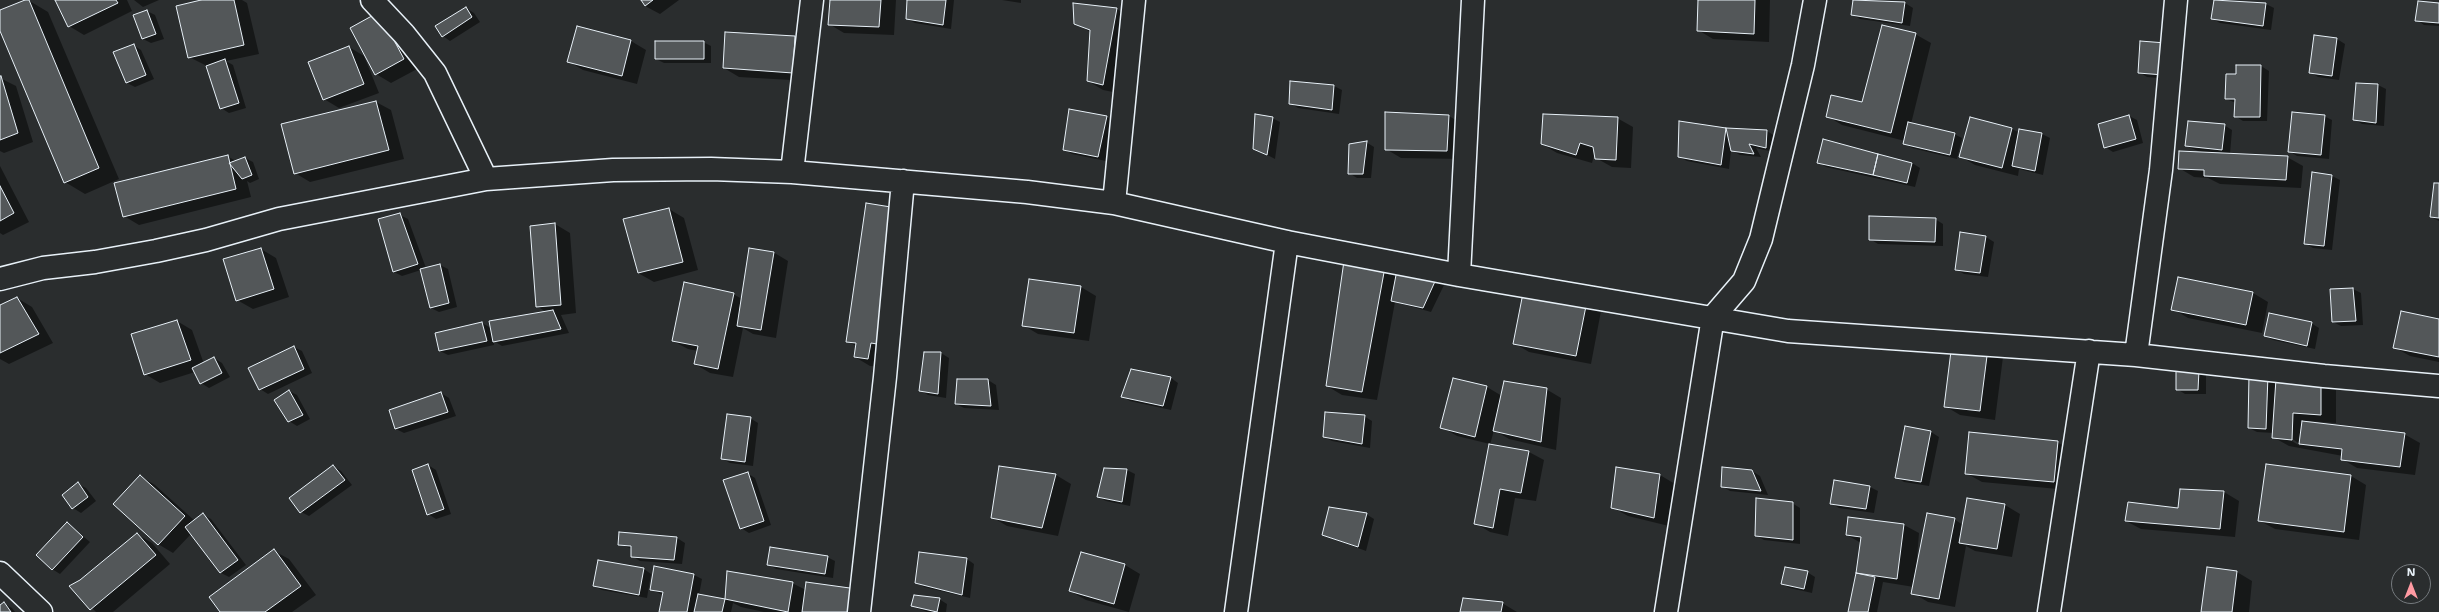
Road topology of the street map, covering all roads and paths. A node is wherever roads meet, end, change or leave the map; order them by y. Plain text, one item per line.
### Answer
1 (372, 0) edge
2 (812, 0) edge
3 (1134, 0) edge
4 (1473, 0) edge
5 (1815, 0) edge
6 (2176, 0) edge
7 (792, 172) junction
8 (486, 179) junction
9 (903, 181) junction
10 (1114, 203) junction
11 (1287, 242) junction
12 (1460, 275) junction
13 (0, 279) edge
14 (1713, 317) junction
15 (2089, 352) junction
16 (2136, 355) junction
17 (2439, 386) edge
18 (0, 573) edge
19 (41, 612) edge
20 (858, 612) edge
21 (1236, 612) edge
22 (1666, 612) edge
23 (2049, 612) edge

1 - 8 street
2 - 7 street
3 - 10 street
4 - 12 street
5 - 14 street
6 - 16 street
7 - 8 street
7 - 9 street
8 - 13 street
9 - 10 street
9 - 20 street
10 - 11 street
11 - 12 street
11 - 21 street
12 - 14 street
14 - 15 street
14 - 22 street
15 - 16 street
15 - 23 street
16 - 17 street
18 - 19 street

